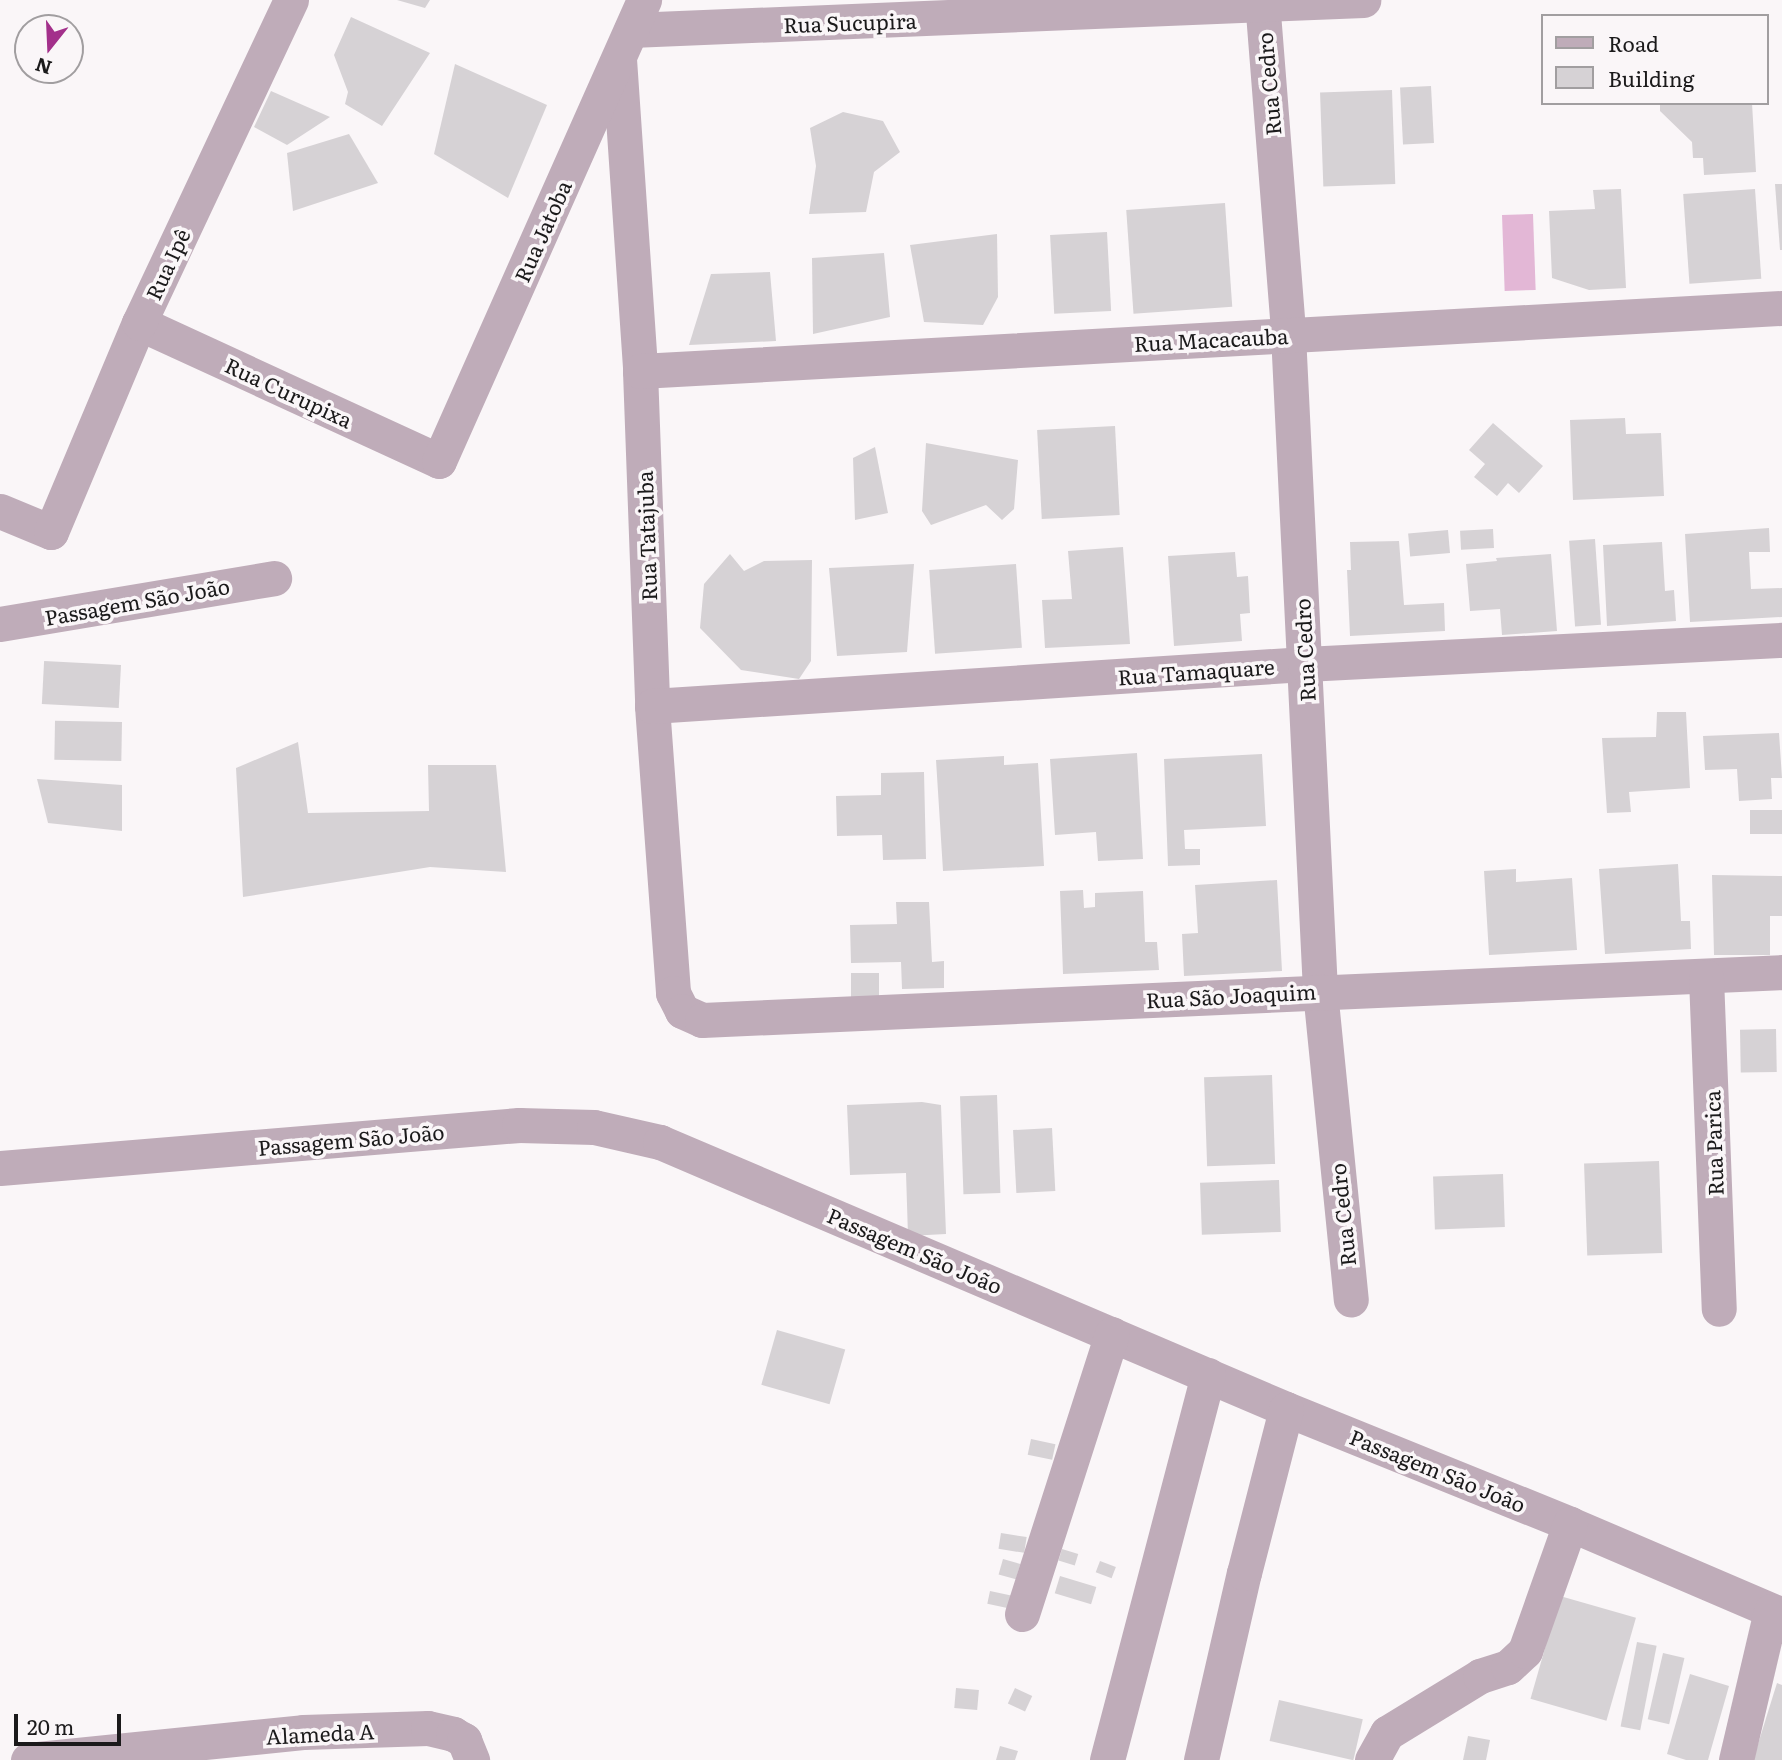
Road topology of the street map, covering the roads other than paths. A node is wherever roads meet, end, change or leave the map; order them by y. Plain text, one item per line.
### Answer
1 (290, 0) edge
2 (1363, 0) edge
3 (1262, 3) edge
4 (631, 30) edge
5 (1782, 308) edge
6 (139, 323) junction
7 (1288, 334) junction
8 (640, 371) junction
9 (439, 461) joint
10 (0, 511) edge
11 (274, 578) dead end
12 (0, 624) edge
13 (1782, 640) edge
14 (1305, 664) junction
15 (652, 706) junction
16 (1782, 972) edge
17 (1706, 977) junction
18 (1320, 991) junction
19 (682, 1011) joint
20 (0, 1168) edge
21 (1351, 1299) dead end
22 (1719, 1309) dead end
23 (1112, 1334) junction
24 (1208, 1376) junction
25 (1286, 1409) junction
26 (1570, 1524) junction
27 (1776, 1613) edge
28 (1022, 1614) dead end
29 (1379, 1747) edge
30 (28, 1760) edge
31 (472, 1760) edge
32 (1107, 1760) edge
33 (1201, 1760) edge
34 (1736, 1760) edge

1 - 6 street, Rua Ipê
2 - 3 street, Rua Sucupira
3 - 4 street, Rua Sucupira
3 - 7 street, Rua Cedro
4 - 8 street, Rua Tatajuba
4 - 9 street, Rua Jatoba
5 - 7 street, Rua Macacauba
6 - 9 street, Rua Curupixa
6 - 10 street, Rua Ipê
7 - 8 street, Rua Macacauba
7 - 14 street, Rua Cedro
8 - 15 street, Rua Tatajuba
11 - 12 street, Passagem São João
13 - 14 street, Rua Tamaquare
14 - 15 street, Rua Tamaquare
14 - 18 street, Rua Cedro
15 - 19 street, Rua Tatajuba
16 - 17 street, Rua São Joaquim
17 - 18 street, Rua São Joaquim
17 - 22 street, Rua Parica
18 - 19 street, Rua São Joaquim
18 - 21 street, Rua Cedro
20 - 23 street, Passagem São João
23 - 24 street, Passagem São João
23 - 28 street
24 - 25 street, Passagem São João
24 - 32 street
25 - 26 street, Passagem São João
25 - 33 street
26 - 27 street, Passagem São João
26 - 29 street
27 - 34 street
30 - 31 street, Alameda A

